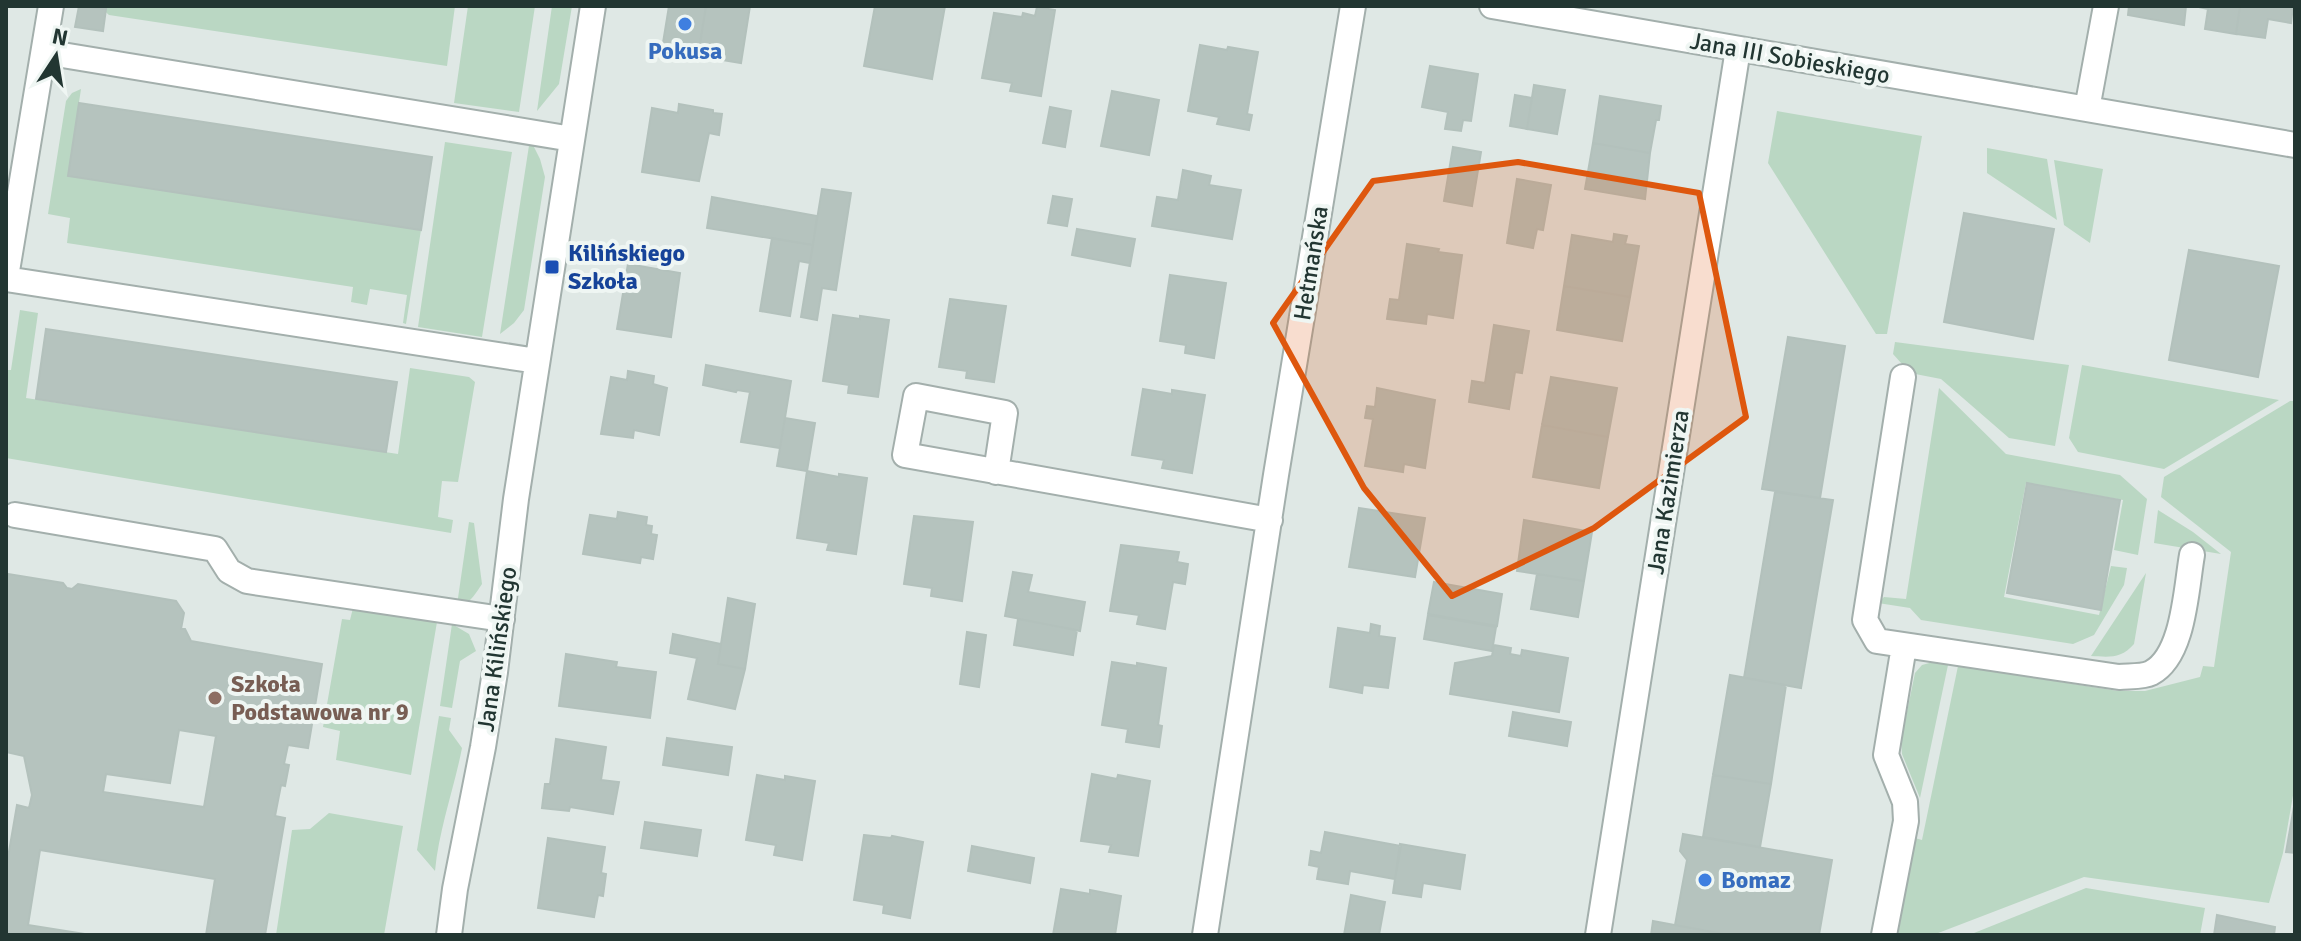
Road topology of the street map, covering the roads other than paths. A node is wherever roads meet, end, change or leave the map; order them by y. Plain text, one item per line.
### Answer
1 (51, 6) edge
2 (593, 6) edge
3 (1353, 6) edge
4 (1492, 6) edge
5 (2106, 6) edge
6 (1738, 49) junction
7 (44, 52) junction
8 (2087, 109) junction
9 (572, 139) junction
10 (2295, 145) edge
11 (6, 278) edge
12 (537, 361) junction
13 (1903, 377) dead end
14 (996, 472) junction
15 (15, 515) dead end
16 (1270, 520) junction
17 (2192, 555) dead end
18 (502, 619) junction
19 (1904, 646) junction
20 (449, 935) edge
21 (1205, 935) edge
22 (1598, 935) edge
23 (1884, 935) edge

1 - 7 street
2 - 9 street, Jana Kilińskiego
3 - 16 street, Hetmańska
4 - 6 street, Jana III Sobieskiego
5 - 8 street
6 - 8 street, Jana III Sobieskiego
6 - 22 street, Jana Kazimierza
7 - 9 street
7 - 11 street
8 - 10 street, Jana III Sobieskiego
9 - 12 street, Jana Kilińskiego
11 - 12 street
12 - 18 street, Jana Kilińskiego
13 - 19 street
14 - 14 street
14 - 16 street
15 - 18 street
16 - 21 street, Hetmańska
17 - 19 street
18 - 20 street, Jana Kilińskiego
19 - 23 street

